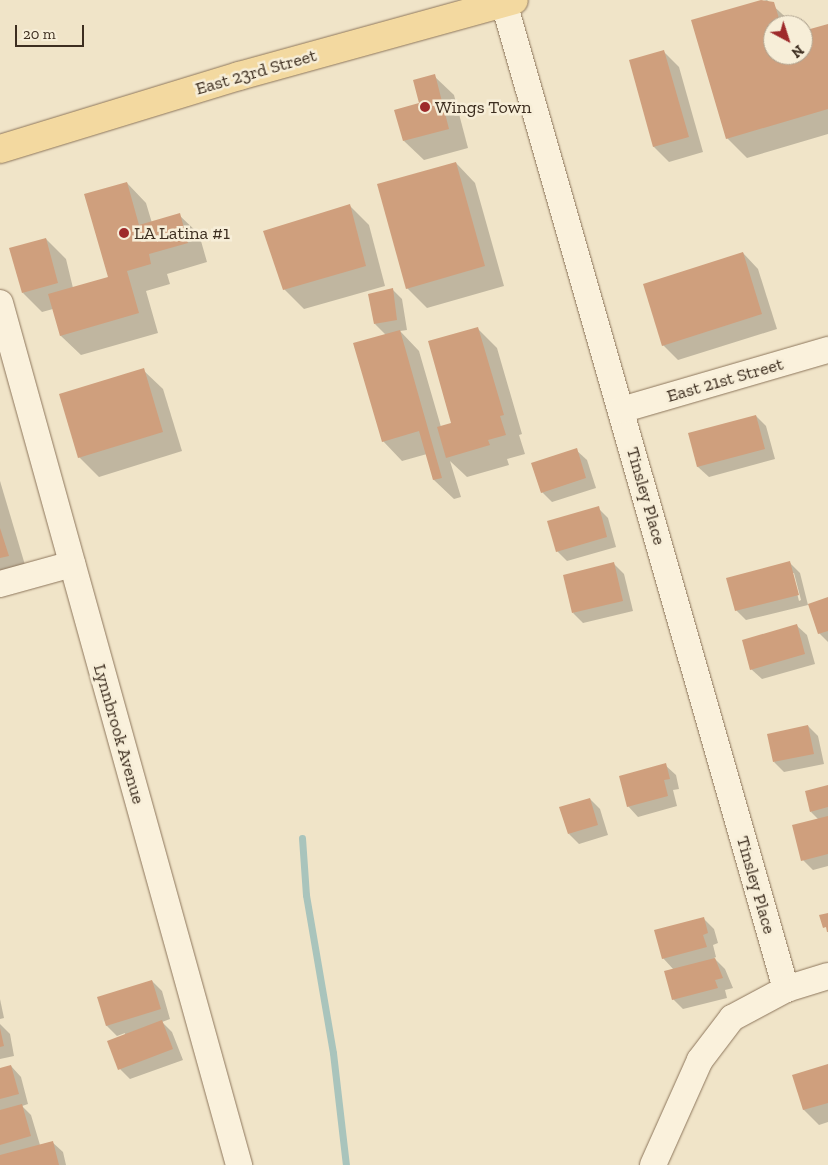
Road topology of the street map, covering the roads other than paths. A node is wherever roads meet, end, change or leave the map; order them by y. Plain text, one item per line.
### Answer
1 (509, 2) edge
2 (0, 149) edge
3 (0, 303) edge
4 (828, 350) edge
5 (621, 410) junction
6 (72, 564) junction
7 (0, 584) edge
8 (828, 976) edge
9 (786, 989) junction
10 (239, 1165) edge
11 (653, 1165) edge

1 - 2 main road, East 23rd Street
1 - 5 street, Tinsley Place
3 - 6 street, Lynnbrook Avenue
4 - 5 street, East 21st Street
5 - 9 street, Tinsley Place
6 - 7 street
6 - 10 street, Lynnbrook Avenue
8 - 9 street
9 - 11 street

